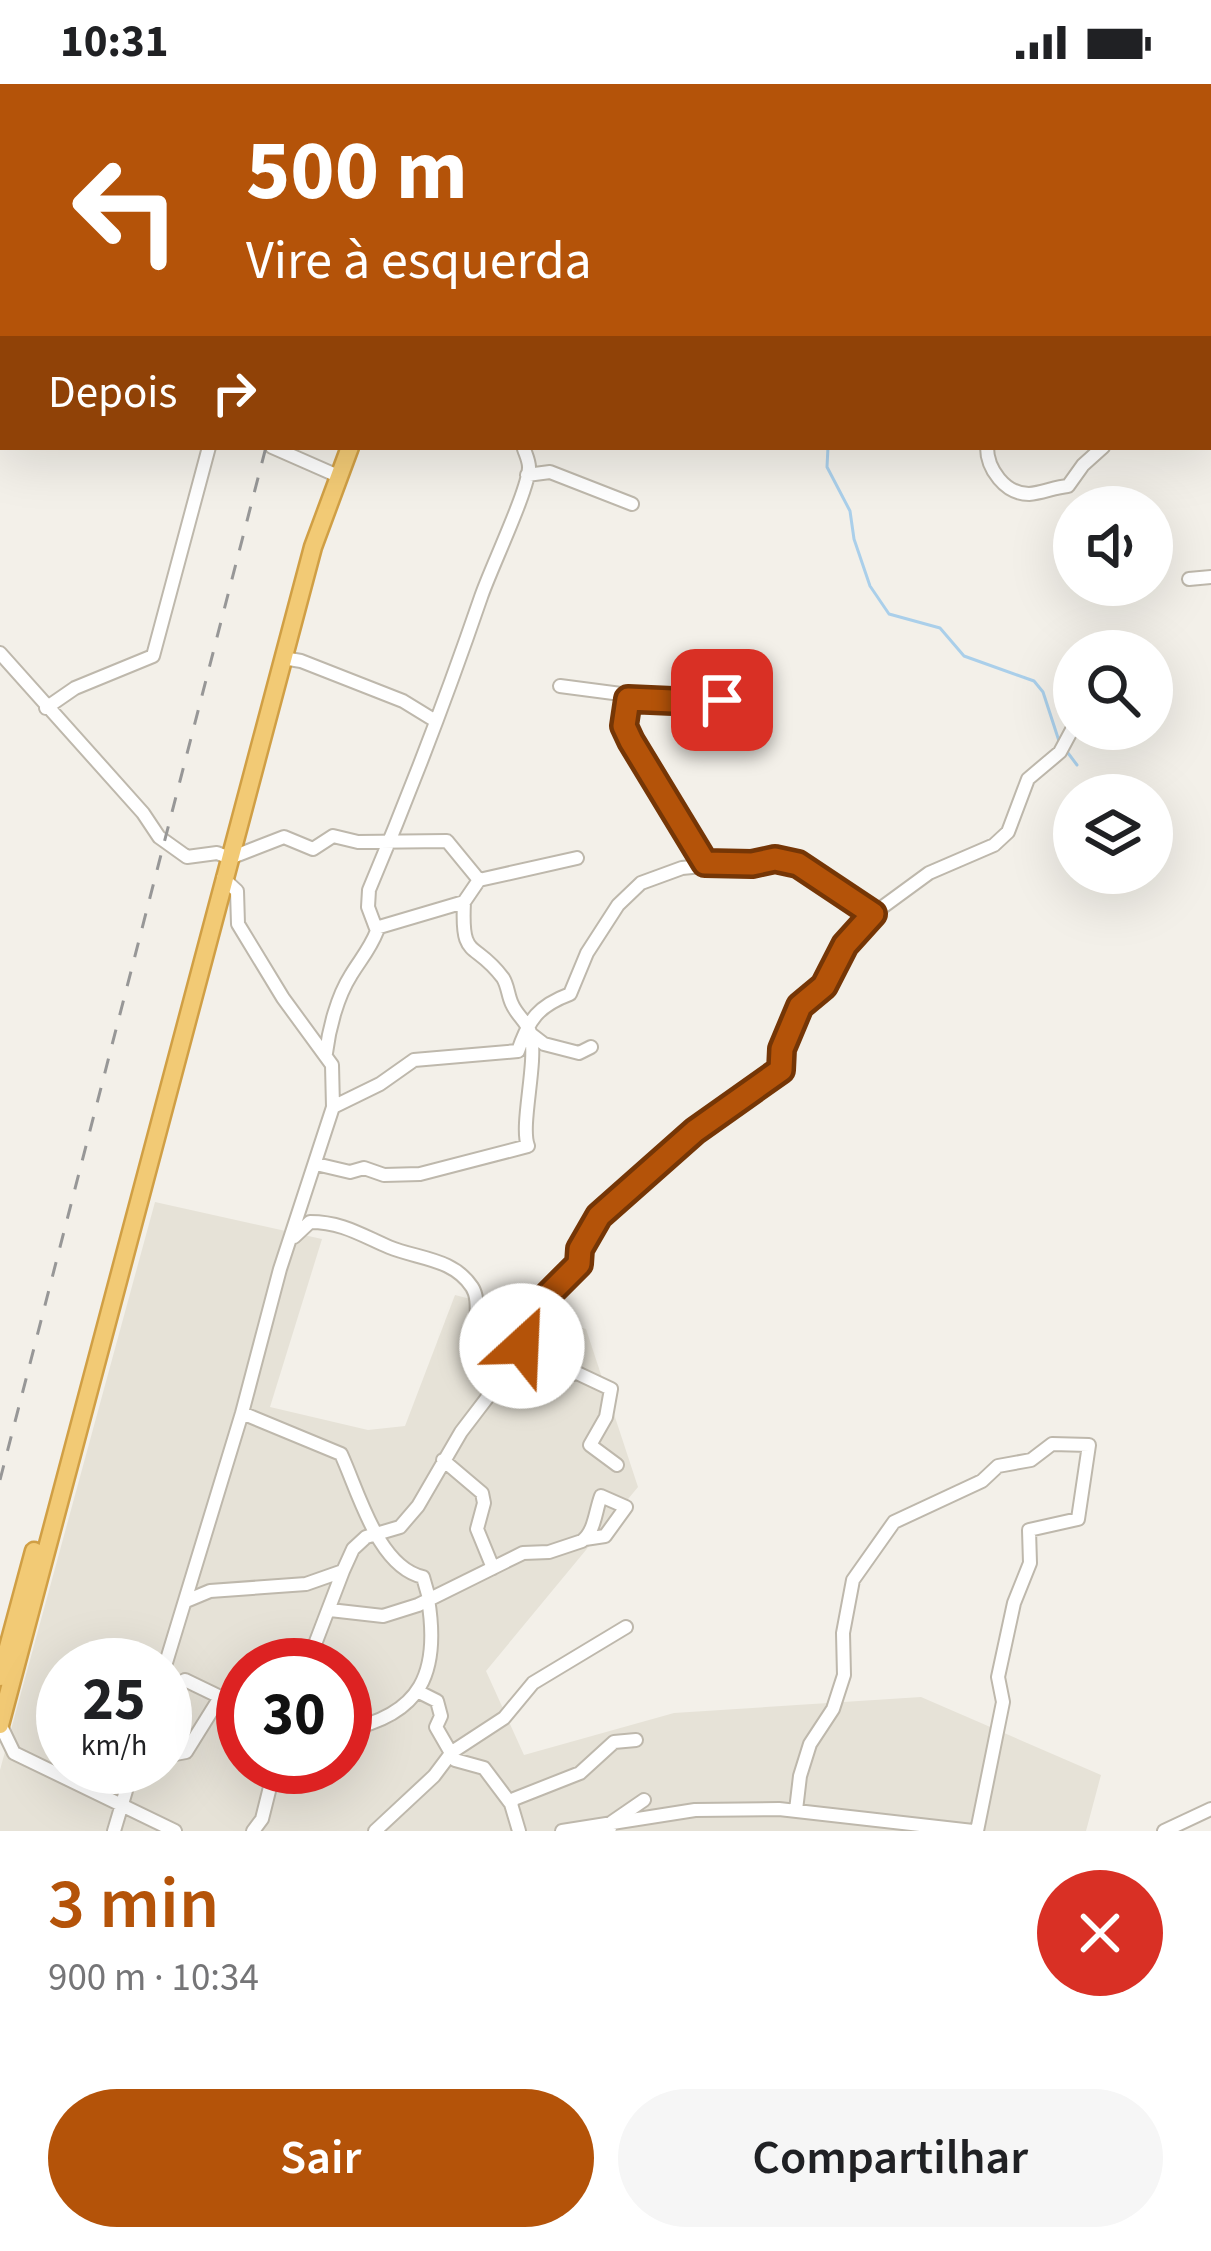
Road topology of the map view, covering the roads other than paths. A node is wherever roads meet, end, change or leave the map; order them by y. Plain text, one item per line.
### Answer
1 (208, 450) edge
2 (279, 450) edge
3 (349, 450) edge
4 (529, 450) edge
5 (987, 450) edge
6 (1099, 450) edge
7 (528, 471) junction
8 (338, 476) junction
9 (632, 504) dead end
10 (1211, 577) edge
11 (1190, 579) dead end
12 (0, 653) edge
13 (283, 658) junction
14 (560, 686) dead end
15 (628, 699) junction
16 (731, 706) dead end
17 (46, 708) junction
18 (434, 720) junction
19 (1061, 750) edge
20 (391, 840) junction
21 (230, 858) junction
22 (577, 858) dead end
23 (705, 863) junction
24 (224, 878) junction
25 (479, 880) junction
26 (464, 902) junction
27 (873, 914) junction
28 (376, 928) junction
29 (188, 1011) junction
30 (529, 1029) junction
31 (591, 1047) dead end
32 (326, 1054) junction
33 (333, 1107) junction
34 (316, 1164) junction
35 (290, 1241) junction
36 (520, 1352) junction
37 (242, 1413) junction
38 (442, 1460) junction
39 (616, 1466) dead end
40 (378, 1535) junction
41 (585, 1539) dead end
42 (494, 1568) junction
43 (344, 1571) junction
44 (429, 1598) junction
45 (186, 1601) junction
46 (330, 1610) junction
47 (626, 1628) dead end
48 (174, 1638) edge
49 (318, 1638) edge
50 (0, 1677) edge
51 (417, 1691) junction
52 (216, 1704) edge
53 (372, 1722) edge
54 (0, 1724) edge
55 (637, 1740) dead end
56 (192, 1742) edge
57 (452, 1752) junction
58 (125, 1794) edge
59 (268, 1794) edge
60 (644, 1800) dead end
61 (511, 1804) junction
62 (121, 1807) junction
63 (1211, 1809) edge
64 (796, 1810) junction
65 (830, 1814) junction
66 (610, 1826) edge
67 (114, 1831) edge
68 (175, 1831) edge
69 (253, 1831) edge
70 (375, 1831) edge
71 (519, 1831) edge
72 (562, 1831) edge
73 (830, 1831) edge
74 (975, 1831) edge
75 (1165, 1831) edge

1 - 17 street
2 - 8 street
3 - 8 highway
4 - 7 street
5 - 6 street
7 - 9 street
7 - 18 street
8 - 13 highway
10 - 11 street
12 - 17 street
13 - 18 street
13 - 21 highway
14 - 15 street
15 - 16 street
15 - 23 street
17 - 21 street
18 - 20 street
19 - 27 street
20 - 21 street
20 - 25 street
20 - 28 street
21 - 24 highway
22 - 25 street
23 - 27 street
23 - 30 street
24 - 29 highway
24 - 32 street
25 - 26 street
26 - 28 street
26 - 30 street
27 - 36 street
28 - 32 street
29 - 50 highway
29 - 54 highway
30 - 31 street
30 - 33 street
30 - 34 street
32 - 33 street
33 - 34 street
34 - 35 street
35 - 36 street
35 - 37 street
36 - 38 street
36 - 39 street
37 - 40 street
37 - 45 street
38 - 40 street
38 - 42 street
40 - 43 street
40 - 44 street
41 - 42 street
42 - 44 street
43 - 45 street
43 - 46 street
44 - 46 street
44 - 51 street
45 - 48 street
46 - 49 street
47 - 57 street
51 - 53 street
51 - 57 street
52 - 56 street
54 - 62 street
55 - 61 street
57 - 61 street
57 - 70 street
58 - 62 street
59 - 69 street
60 - 66 street
61 - 71 street
62 - 67 street
62 - 68 street
63 - 75 street
64 - 65 street
64 - 66 street
64 - 74 street
65 - 73 street
65 - 74 street
66 - 72 street

